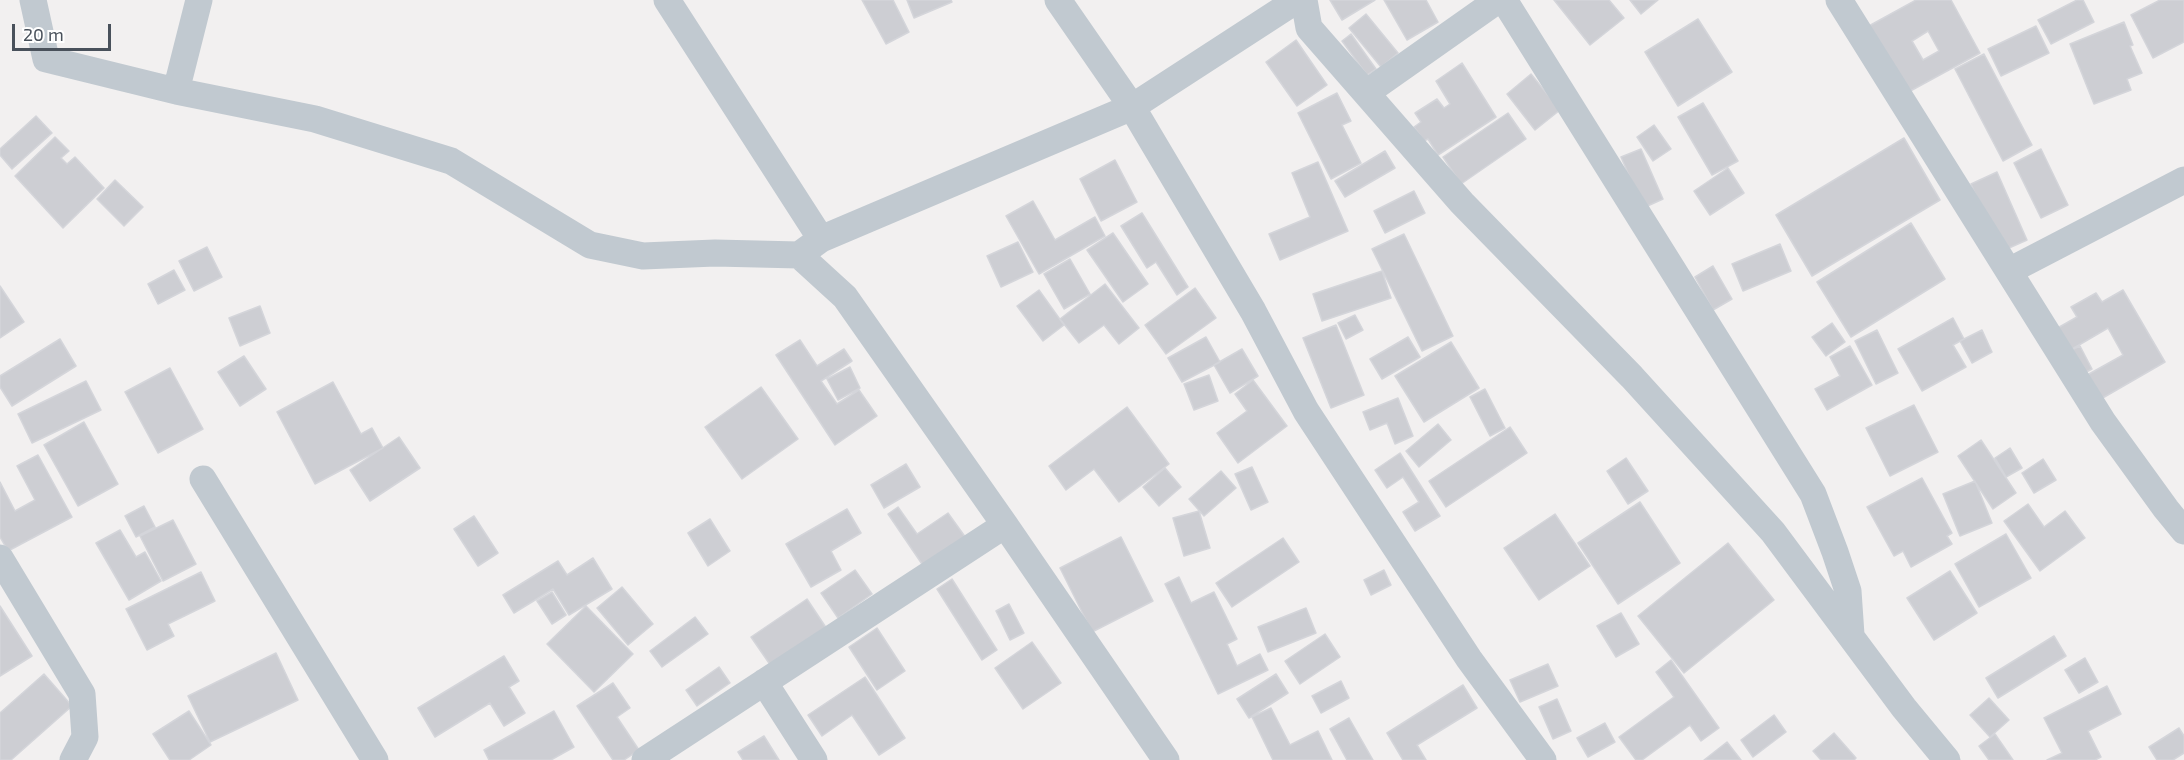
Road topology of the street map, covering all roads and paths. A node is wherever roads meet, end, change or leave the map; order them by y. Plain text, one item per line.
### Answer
1 (33, 0) edge
2 (199, 0) edge
3 (667, 0) edge
4 (1058, 0) edge
5 (1298, 0) edge
6 (1304, 0) edge
7 (1498, 0) edge
8 (1504, 0) edge
9 (1839, 0) edge
10 (176, 91) junction
11 (1366, 93) junction
12 (1132, 107) junction
13 (2184, 180) edge
14 (821, 239) junction
15 (799, 255) junction
16 (2009, 271) junction
17 (203, 479) dead end
18 (2175, 504) edge
19 (1005, 525) junction
20 (2184, 531) edge
21 (0, 558) edge
22 (1851, 635) junction
23 (764, 682) junction
24 (73, 760) edge
25 (375, 760) edge
26 (645, 760) edge
27 (814, 760) edge
28 (1166, 760) edge
29 (1543, 760) edge
30 (1947, 760) edge

1 - 10 street
2 - 10 street
3 - 14 street
4 - 12 street
5 - 12 street
6 - 11 street
7 - 11 street
8 - 22 street
9 - 16 street
10 - 15 street
11 - 22 street
12 - 14 street
12 - 29 street
13 - 16 street
14 - 15 street
15 - 19 street
16 - 18 street
17 - 25 street
18 - 20 street
19 - 23 street
19 - 28 street
21 - 24 street
22 - 30 street
23 - 26 street
23 - 27 street

